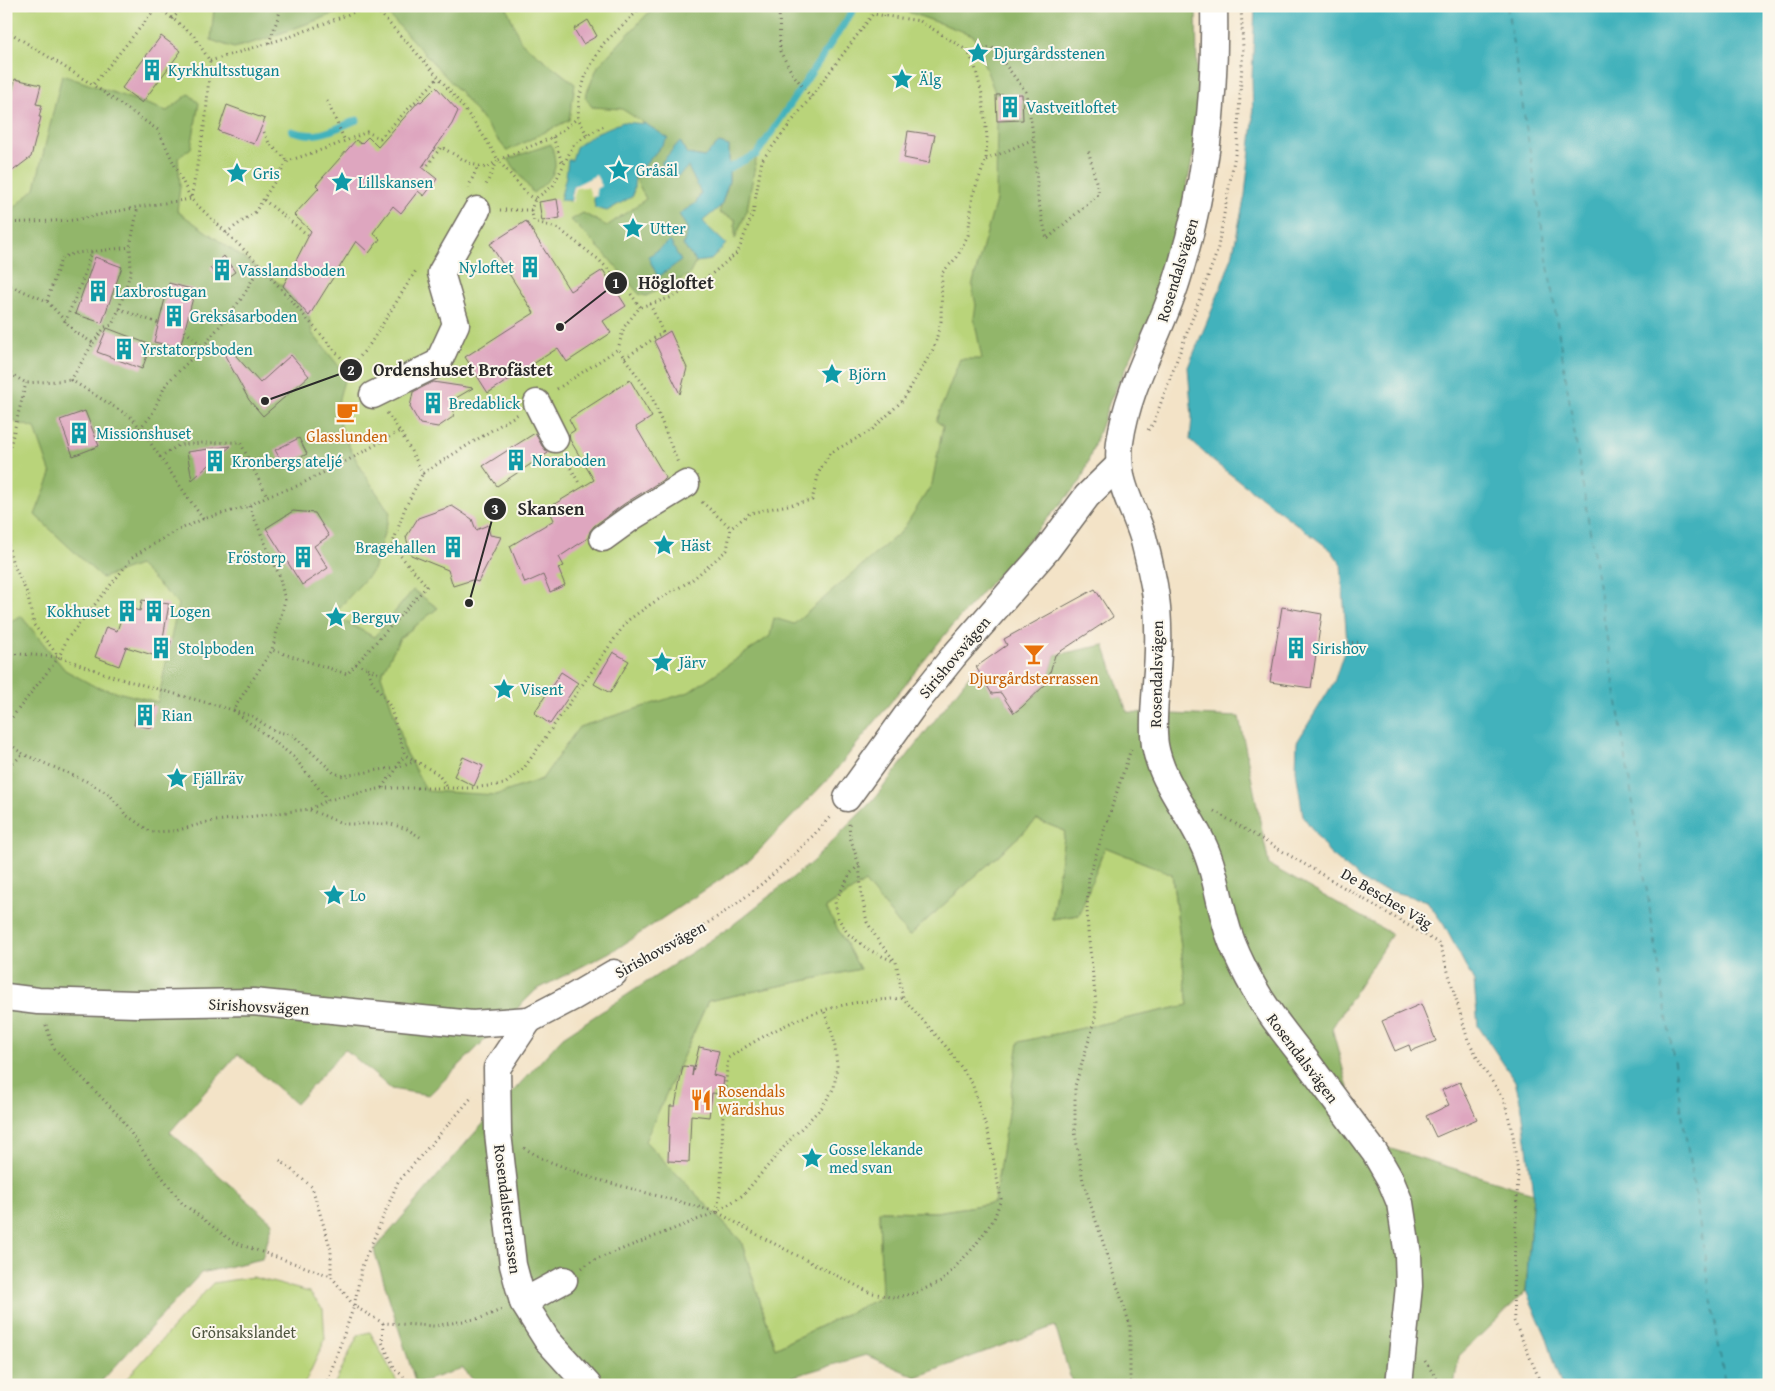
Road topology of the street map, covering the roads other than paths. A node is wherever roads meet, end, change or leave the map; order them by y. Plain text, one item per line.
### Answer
1 (1214, 6) edge
2 (477, 210) road end
3 (373, 395) road end
4 (537, 403) road end
5 (555, 439) road end
6 (1119, 465) junction
7 (686, 484) road end
8 (603, 538) dead end
9 (847, 798) road end
10 (614, 973) road end
11 (6, 997) edge
12 (529, 1020) junction
13 (564, 1280) road end
14 (523, 1302) junction
15 (588, 1385) edge
16 (1399, 1385) edge

1 - 6 street, Rosendalsvägen
2 - 3 street
4 - 5 street
6 - 9 street, Sirishovsvägen
6 - 16 street, Rosendalsvägen
7 - 8 street
10 - 12 street, Sirishovsvägen
11 - 12 street, Sirishovsvägen
12 - 14 street, Rosendalsterrassen
13 - 14 street
14 - 15 street, Rosendalsterrassen

